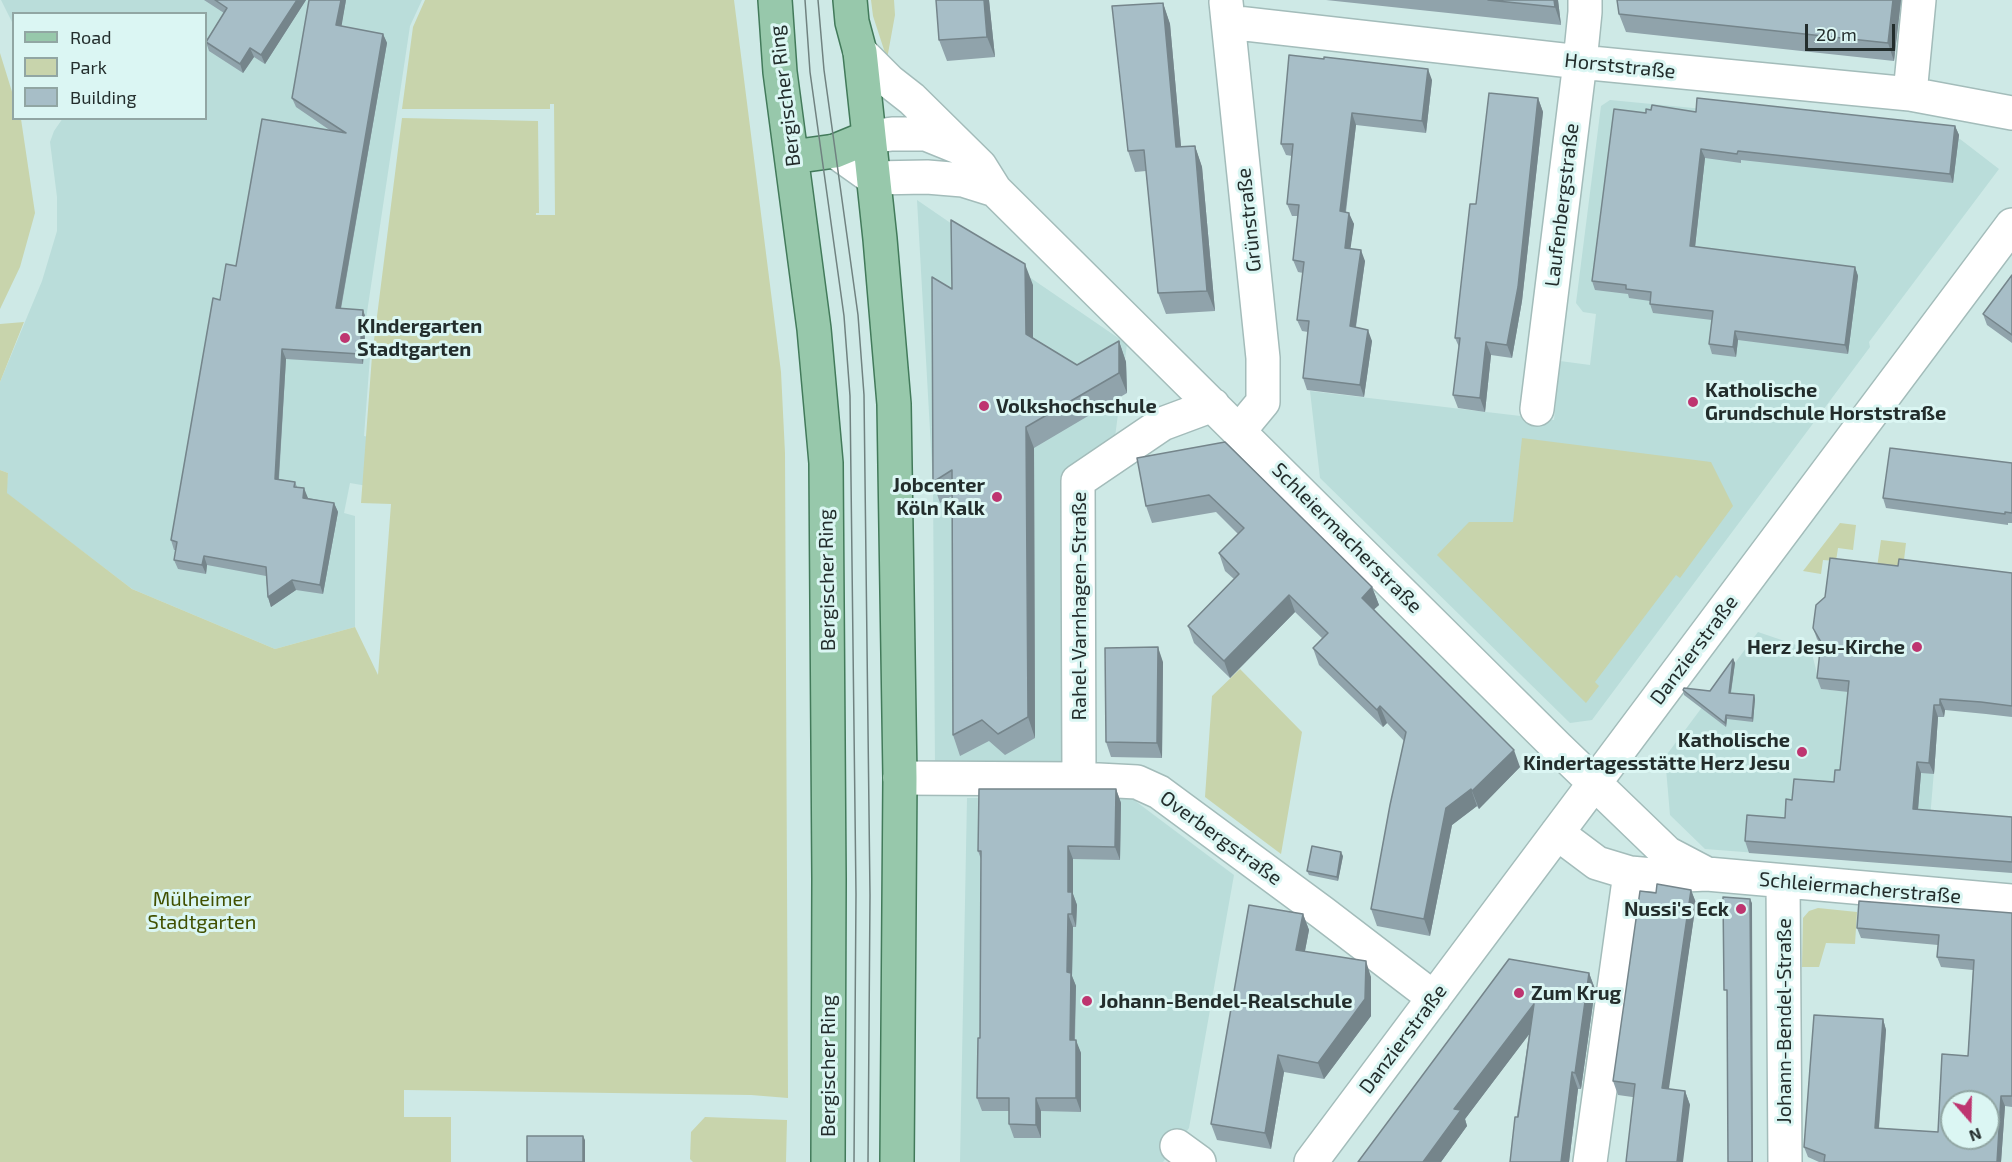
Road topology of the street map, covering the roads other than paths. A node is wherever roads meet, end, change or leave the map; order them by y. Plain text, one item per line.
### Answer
1 (774, 0) edge
2 (850, 0) edge
3 (1585, 0) edge
4 (1919, 0) edge
5 (1227, 11) edge
6 (860, 52) junction
7 (1580, 62) junction
8 (1910, 94) junction
9 (2012, 112) edge
10 (868, 137) junction
11 (962, 149) junction
12 (835, 152) junction
13 (792, 157) junction
14 (873, 178) junction
15 (995, 190) junction
16 (2012, 225) edge
17 (1213, 405) junction
18 (1537, 409) dead end
19 (1239, 431) junction
20 (900, 778) junction
21 (1079, 779) junction
22 (1594, 783) junction
23 (1557, 833) junction
24 (1630, 873) junction
25 (1707, 874) junction
26 (1783, 881) junction
27 (2012, 901) edge
28 (1434, 999) junction
29 (828, 1162) edge
30 (897, 1162) edge
31 (1311, 1162) edge
32 (1590, 1162) edge
33 (1785, 1162) edge

1 - 13 main road, Bergischer Ring
2 - 6 main road
3 - 7 street, Laufenbergstraße
4 - 8 street
5 - 7 street, Horststraße
5 - 19 street, Grünstraße
6 - 10 main road
6 - 11 street, Schleiermacherstraße
7 - 8 street, Horststraße
7 - 18 street, Laufenbergstraße
8 - 9 street, Horststraße
10 - 11 street, Schleiermacherstraße
10 - 12 main road
10 - 14 main road
11 - 15 street, Schleiermacherstraße
12 - 13 main road
12 - 14 street
13 - 29 main road, Bergischer Ring
14 - 15 street, Schleiermacherstraße
14 - 20 main road
15 - 17 street, Schleiermacherstraße
16 - 22 street, Danzierstraße
17 - 19 street, Schleiermacherstraße
17 - 21 street, Rahel-Varnhagen-Straße
19 - 22 street, Schleiermacherstraße
20 - 21 street, Overbergstraße
20 - 30 main road
21 - 28 street, Overbergstraße
22 - 23 street, Danzierstraße
22 - 25 street, Schleiermacherstraße
23 - 24 street, Schleiermacherstraße
23 - 28 street, Danzierstraße
24 - 25 street, Schleiermacherstraße
24 - 32 street
25 - 26 street, Schleiermacherstraße
26 - 27 street, Schleiermacherstraße
26 - 33 street, Johann-Bendel-Straße
28 - 31 street, Danzierstraße

